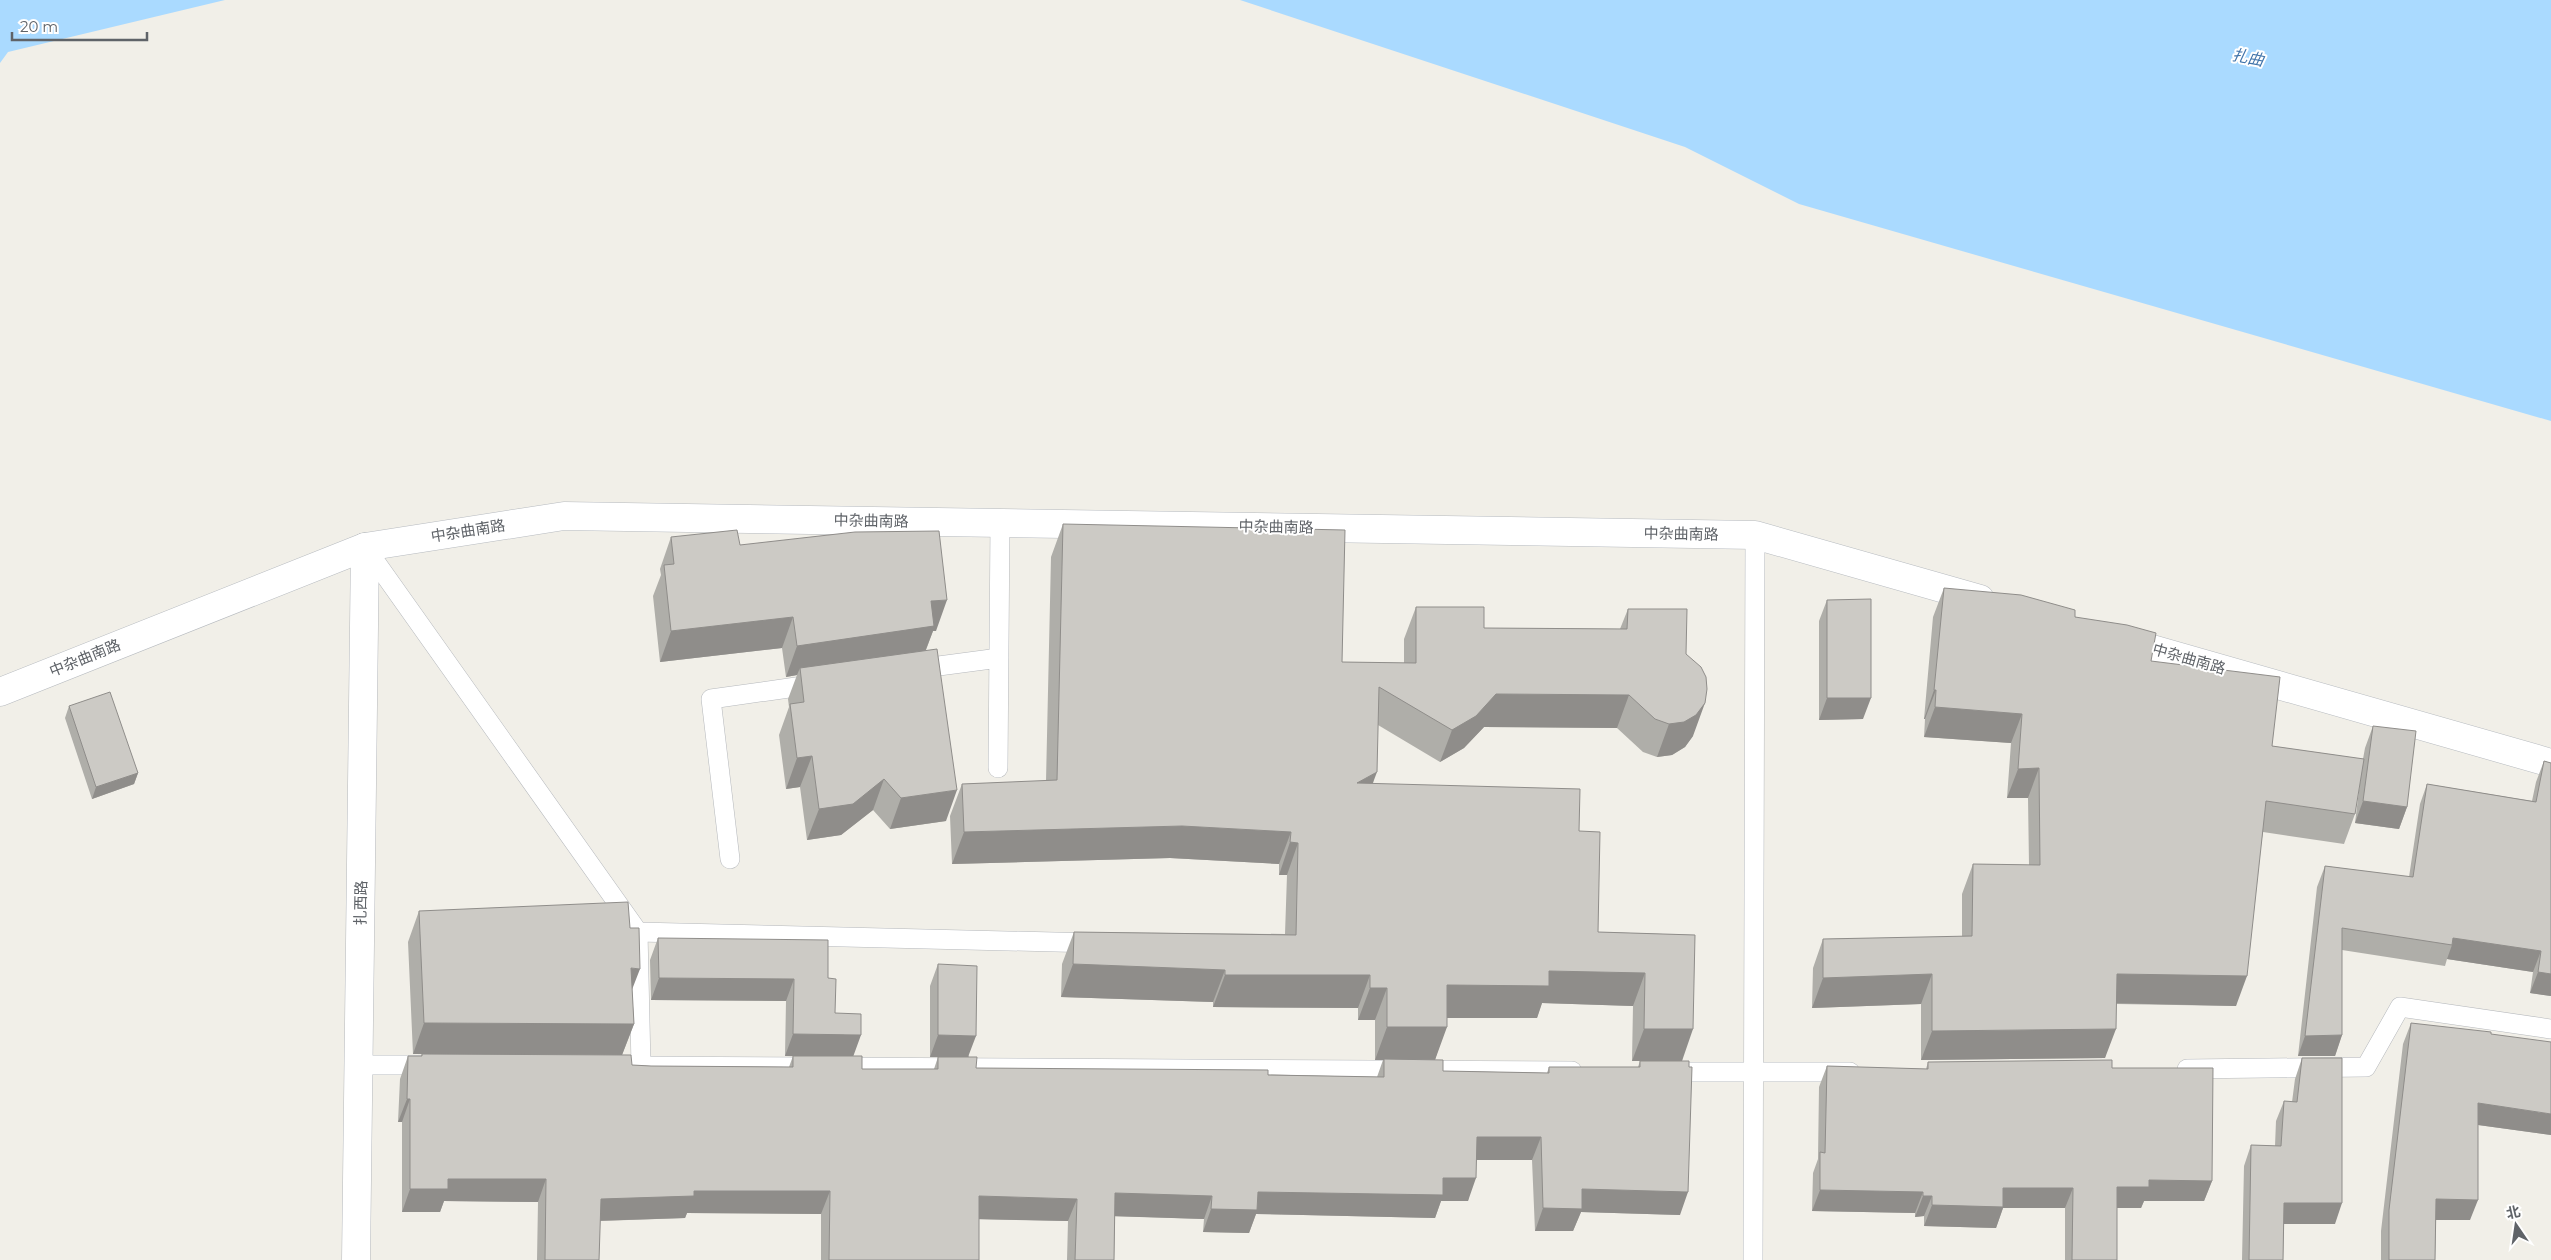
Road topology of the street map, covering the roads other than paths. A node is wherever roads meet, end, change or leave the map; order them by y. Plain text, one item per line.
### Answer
1 (1000, 523) junction
2 (1755, 535) junction
3 (365, 547) junction
4 (2004, 606) edge
5 (2090, 631) edge
6 (999, 658) junction
7 (903, 671) edge
8 (836, 681) edge
9 (0, 692) edge
10 (2551, 763) edge
11 (998, 768) dead end
12 (730, 860) dead end
13 (638, 932) junction
14 (1111, 943) edge
15 (2551, 1029) edge
16 (359, 1065) junction
17 (446, 1065) edge
18 (602, 1066) edge
19 (641, 1066) junction
20 (2168, 1069) edge
21 (1872, 1071) edge
22 (1594, 1072) edge
23 (1654, 1072) edge
24 (1753, 1072) junction
25 (356, 1260) edge
26 (1753, 1260) edge

1 - 2 street, 中杂曲南路
1 - 3 street, 中杂曲南路
1 - 6 lane
2 - 4 street, 中杂曲南路
2 - 24 lane
3 - 9 street, 中杂曲南路
3 - 13 lane
3 - 16 street, 扎西路
5 - 10 street, 中杂曲南路
6 - 7 lane
6 - 11 lane
8 - 12 lane
13 - 14 lane
13 - 19 lane
15 - 20 lane
16 - 17 lane
16 - 25 street, 扎西路
18 - 19 lane
19 - 22 lane
21 - 24 lane
23 - 24 lane
24 - 26 lane

